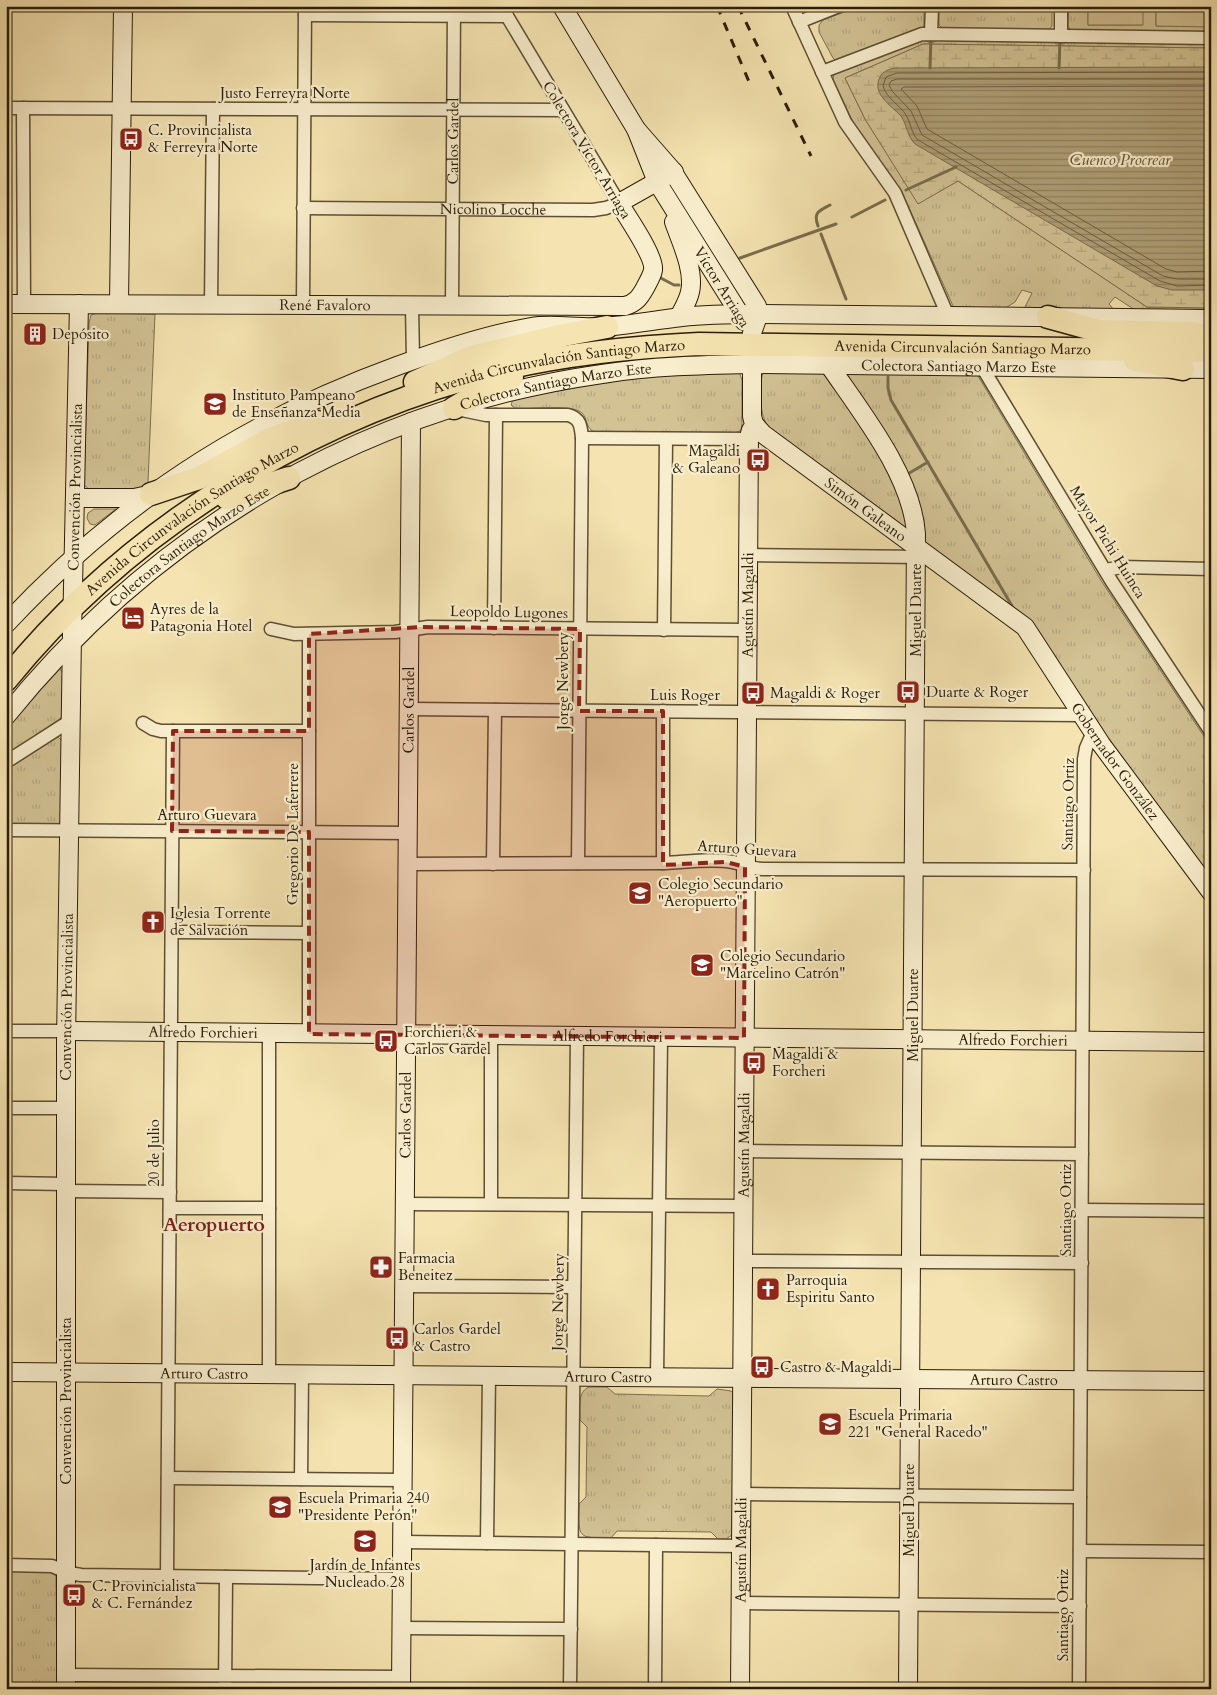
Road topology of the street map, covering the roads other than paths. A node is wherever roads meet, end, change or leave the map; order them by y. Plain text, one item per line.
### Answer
1 (122, 6) edge
2 (562, 6) edge
3 (792, 6) edge
4 (839, 6) edge
5 (932, 6) edge
6 (1061, 6) edge
7 (305, 11) edge
8 (454, 11) edge
9 (504, 11) edge
10 (799, 22) junction
11 (931, 34) junction
12 (1061, 36) junction
13 (1211, 38) edge
14 (822, 72) junction
15 (6, 108) edge
16 (23, 108) junction
17 (122, 108) junction
18 (213, 109) junction
19 (304, 109) junction
20 (453, 110) junction
21 (564, 110) junction
22 (636, 129) junction
23 (674, 172) junction
24 (661, 189) junction
25 (619, 203) junction
26 (303, 208) junction
27 (453, 208) junction
28 (640, 296) joint
29 (6, 304) edge
30 (24, 304) junction
31 (79, 304) junction
32 (119, 304) junction
33 (210, 305) junction
34 (303, 305) junction
35 (412, 306) junction
36 (452, 306) junction
37 (740, 314) junction
38 (948, 316) junction
39 (679, 317) junction
40 (1048, 317) junction
41 (1211, 319) edge
42 (608, 327) junction
43 (1211, 336) edge
44 (754, 339) junction
45 (1211, 341) edge
46 (640, 348) junction
47 (1211, 351) edge
48 (979, 357) junction
49 (413, 360) junction
50 (829, 365) junction
51 (1183, 369) joint
52 (1211, 370) edge
53 (415, 382) junction
54 (454, 408) junction
55 (496, 415) junction
56 (317, 422) junction
57 (411, 422) junction
58 (752, 433) junction
59 (582, 438) junction
60 (666, 438) junction
61 (289, 478) junction
62 (151, 494) junction
63 (75, 498) junction
64 (921, 553) junction
65 (748, 555) junction
66 (74, 559) junction
67 (1211, 568) edge
68 (115, 570) junction
69 (1106, 570) junction
70 (72, 600) junction
71 (6, 624) edge
72 (1025, 627) joint
73 (494, 628) junction
74 (271, 629) dead end
75 (580, 629) junction
76 (409, 630) junction
77 (664, 630) junction
78 (747, 630) junction
79 (309, 634) junction
80 (72, 642) junction
81 (14, 649) edge
82 (6, 660) edge
83 (6, 680) edge
84 (409, 710) junction
85 (495, 710) junction
86 (580, 711) junction
87 (664, 712) junction
88 (747, 712) junction
89 (915, 713) junction
90 (1082, 714) junction
91 (6, 716) edge
92 (70, 721) junction
93 (143, 723) dead end
94 (173, 731) junction
95 (309, 731) junction
96 (1093, 732) junction
97 (1211, 732) edge
98 (6, 762) edge
99 (6, 830) edge
100 (69, 830) junction
101 (172, 831) junction
102 (309, 832) junction
103 (408, 833) junction
104 (663, 863) junction
105 (407, 864) junction
106 (493, 864) junction
107 (578, 864) junction
108 (745, 867) junction
109 (914, 870) junction
110 (1084, 870) junction
111 (1211, 892) edge
112 (172, 932) junction
113 (309, 933) junction
114 (6, 1031) edge
115 (67, 1031) junction
116 (171, 1032) junction
117 (269, 1033) junction
118 (309, 1034) junction
119 (406, 1035) junction
120 (491, 1035) junction
121 (576, 1036) junction
122 (661, 1037) junction
123 (744, 1038) junction
124 (913, 1039) junction
125 (1083, 1041) junction
126 (1211, 1042) edge
127 (6, 1108) edge
128 (66, 1108) junction
129 (743, 1151) junction
130 (912, 1153) junction
131 (1082, 1154) junction
132 (6, 1183) edge
133 (66, 1187) junction
134 (170, 1192) junction
135 (405, 1204) junction
136 (491, 1204) junction
137 (575, 1205) junction
138 (659, 1206) junction
139 (743, 1206) junction
140 (170, 1208) junction
141 (269, 1208) junction
142 (1082, 1210) junction
143 (1211, 1212) edge
144 (743, 1261) junction
145 (911, 1262) junction
146 (1082, 1263) junction
147 (404, 1286) junction
148 (574, 1287) junction
149 (6, 1372) edge
150 (66, 1372) junction
151 (168, 1373) junction
152 (270, 1373) junction
153 (302, 1373) junction
154 (403, 1374) junction
155 (489, 1375) junction
156 (573, 1376) junction
157 (657, 1378) junction
158 (742, 1379) junction
159 (910, 1380) junction
160 (1081, 1380) junction
161 (1211, 1381) edge
162 (168, 1478) junction
163 (301, 1479) junction
164 (402, 1480) junction
165 (741, 1494) junction
166 (909, 1495) junction
167 (1080, 1497) junction
168 (402, 1542) junction
169 (487, 1543) junction
170 (572, 1544) junction
171 (656, 1545) junction
172 (740, 1546) junction
173 (1080, 1551) junction
174 (1211, 1552) edge
175 (6, 1565) edge
176 (66, 1572) junction
177 (167, 1576) junction
178 (226, 1577) junction
179 (402, 1579) junction
180 (740, 1603) junction
181 (908, 1604) junction
182 (1080, 1606) junction
183 (402, 1628) junction
184 (571, 1629) junction
185 (66, 1682) edge
186 (225, 1682) edge
187 (401, 1683) edge
188 (570, 1689) edge
189 (655, 1689) edge
190 (740, 1689) edge
191 (908, 1689) edge
192 (1079, 1689) edge

1 - 17 street
2 - 22 street, Víctor Arriaga
3 - 10 street
4 - 10 street
5 - 11 street
6 - 12 street
7 - 8 street
7 - 19 street
8 - 9 street
8 - 20 street, Carlos Gardel
9 - 21 street, Colectora Víctor Arriaga
10 - 14 street
11 - 12 street
11 - 14 street
12 - 13 street
14 - 38 street
15 - 16 street, Justo Ferreyra Norte
16 - 17 street, Justo Ferreyra Norte
16 - 30 street
17 - 18 street, Justo Ferreyra Norte
17 - 32 street
18 - 19 street, Justo Ferreyra Norte
18 - 33 street
19 - 20 street, Justo Ferreyra Norte
19 - 26 street
20 - 21 street, Justo Ferreyra Norte
20 - 27 street, Carlos Gardel
21 - 25 street, Colectora Víctor Arriaga
22 - 23 street, Víctor Arriaga
22 - 24 street, Víctor Arriaga
23 - 24 street, Nicolino Locche
23 - 44 street, Víctor Arriaga
24 - 25 street, Nicolino Locche
24 - 37 street, Víctor Arriaga
24 - 39 street
25 - 27 street, Nicolino Locche
25 - 28 street, Colectora Víctor Arriaga
26 - 27 street, Nicolino Locche
26 - 34 street
27 - 36 street, Carlos Gardel
28 - 36 street, René Favaloro
29 - 30 street, René Favaloro
30 - 31 street, René Favaloro
31 - 32 street, René Favaloro
31 - 63 street, Convención Provincialista
32 - 33 street, René Favaloro
33 - 34 street, René Favaloro
34 - 35 street, René Favaloro
35 - 36 street, René Favaloro
35 - 49 street
37 - 39 street
37 - 44 street, Víctor Arriaga
38 - 40 street, Colectora Santiago Marzo Este
38 - 44 street, Colectora Santiago Marzo Este
39 - 42 street
40 - 41 street, Colectora Santiago Marzo Este
40 - 43 highway
42 - 49 street
42 - 53 highway
44 - 45 highway, Avenida Circunvalación Santiago Marzo
44 - 46 highway, Avenida Circunvalación Santiago Marzo
44 - 48 highway, Avenida Circunvalación Santiago Marzo
44 - 50 street, Colectora Santiago Marzo Este
44 - 53 highway, Avenida Circunvalación Santiago Marzo
44 - 54 street, Colectora Santiago Marzo Este
44 - 58 street, Agustín Magaldi
46 - 54 highway
46 - 68 highway, Avenida Circunvalación Santiago Marzo
47 - 48 highway, Avenida Circunvalación Santiago Marzo
48 - 50 street, Colectora Santiago Marzo Este
48 - 51 highway
48 - 69 street, Mayor Pichi Huinca
49 - 62 street
50 - 64 street, Miguel Duarte
51 - 52 street
53 - 56 highway, Avenida Circunvalación Santiago Marzo
54 - 55 street
54 - 57 street, Colectora Santiago Marzo Este
55 - 59 street
55 - 73 street
56 - 62 highway
56 - 70 highway, Avenida Circunvalación Santiago Marzo
57 - 61 street, Colectora Santiago Marzo Este
57 - 76 street, Carlos Gardel
58 - 60 street
58 - 64 street, Simón Galeano
58 - 65 street, Agustín Magaldi
59 - 60 street
59 - 75 street, Jorge Newbery
60 - 77 street
61 - 68 highway
61 - 80 street, Colectora Santiago Marzo Este
62 - 63 street
62 - 66 street
63 - 66 street, Convención Provincialista
64 - 65 street
64 - 72 street, Simón Galeano
64 - 89 street, Miguel Duarte
65 - 78 street, Agustín Magaldi
66 - 70 street, Convención Provincialista
66 - 71 street
67 - 69 street
68 - 70 highway, Avenida Circunvalación Santiago Marzo
69 - 97 street, Mayor Pichi Huinca
70 - 80 street, Convención Provincialista
70 - 81 highway, Avenida Circunvalación Santiago Marzo
70 - 83 highway, Avenida Circunvalación Santiago Marzo
72 - 90 street, Gobernador González
73 - 75 street, Leopoldo Lugones
73 - 76 street, Leopoldo Lugones
74 - 79 street, Leopoldo Lugones
75 - 77 street, Leopoldo Lugones
75 - 86 street, Jorge Newbery
76 - 79 street, Leopoldo Lugones
76 - 84 street, Carlos Gardel
77 - 78 street, Leopoldo Lugones
78 - 88 street, Agustín Magaldi
79 - 95 street, Gregorio De Laferrere
80 - 91 street, Colectora Santiago Marzo Este
80 - 92 street, Convención Provincialista
81 - 82 highway, Avenida Circunvalación Santiago Marzo
84 - 85 street, Luis Roger
84 - 103 street, Carlos Gardel
85 - 86 street, Luis Roger
85 - 106 street
86 - 87 street, Luis Roger
86 - 107 street, Jorge Newbery
87 - 88 street, Luis Roger
87 - 104 street
88 - 89 street, Luis Roger
88 - 108 street, Agustín Magaldi
89 - 90 street, Luis Roger
89 - 109 street, Miguel Duarte
90 - 96 street, Gobernador González
92 - 98 street
92 - 100 street, Convención Provincialista
93 - 94 street
94 - 95 street
94 - 101 street, 20 de Julio
95 - 102 street, Gregorio De Laferrere
96 - 110 street, Santiago Ortiz
96 - 111 street, Gobernador González
99 - 100 street, Arturo Guevara
100 - 101 street, Arturo Guevara
100 - 115 street, Convención Provincialista
101 - 102 street, Arturo Guevara
101 - 112 street, 20 de Julio
102 - 103 street, Arturo Guevara
102 - 113 street, Gregorio De Laferrere
103 - 105 street, Carlos Gardel
104 - 107 street, Arturo Guevara
104 - 108 street, Arturo Guevara
105 - 106 street, Arturo Guevara
105 - 119 street, Carlos Gardel
106 - 107 street, Arturo Guevara
108 - 109 street, Arturo Guevara
108 - 123 street, Agustín Magaldi
109 - 110 street, Arturo Guevara
109 - 124 street, Miguel Duarte
110 - 125 street, Santiago Ortiz
112 - 113 street
112 - 116 street, 20 de Julio
113 - 118 street, Gregorio De Laferrere
114 - 115 street, Alfredo Forchieri
115 - 116 street, Alfredo Forchieri
115 - 128 street, Convención Provincialista
116 - 117 street, Alfredo Forchieri
116 - 134 street, 20 de Julio
117 - 118 street, Alfredo Forchieri
117 - 141 street
118 - 119 street, Alfredo Forchieri
119 - 120 street, Alfredo Forchieri
119 - 135 street, Carlos Gardel
120 - 121 street, Alfredo Forchieri
120 - 136 street
121 - 122 street, Alfredo Forchieri
121 - 137 street, Jorge Newbery
122 - 123 street, Alfredo Forchieri
122 - 138 street
123 - 124 street, Alfredo Forchieri
123 - 129 street, Agustín Magaldi
124 - 125 street, Alfredo Forchieri
124 - 130 street, Miguel Duarte
125 - 126 street, Alfredo Forchieri
125 - 131 street, Santiago Ortiz
127 - 128 street
128 - 133 street, Convención Provincialista
129 - 130 street
129 - 139 street, Agustín Magaldi
130 - 131 street
130 - 145 street, Miguel Duarte
131 - 142 street, Santiago Ortiz
132 - 133 street
133 - 134 street
133 - 150 street, Convención Provincialista
134 - 140 street, 20 de Julio
135 - 136 street
135 - 147 street, Carlos Gardel
136 - 137 street
137 - 138 street
137 - 148 street, Jorge Newbery
138 - 139 street
138 - 157 street
139 - 144 street, Agustín Magaldi
140 - 141 street
140 - 151 street, 20 de Julio
141 - 152 street
142 - 143 street
142 - 146 street, Santiago Ortiz
144 - 145 street
144 - 158 street, Agustín Magaldi
145 - 146 street
145 - 159 street, Miguel Duarte
146 - 160 street, Santiago Ortiz
147 - 148 street
147 - 154 street, Carlos Gardel
148 - 156 street, Jorge Newbery
149 - 150 street, Arturo Castro
150 - 151 street, Arturo Castro
150 - 176 street, Convención Provincialista
151 - 152 street, Arturo Castro
151 - 162 street, 20 de Julio
152 - 153 street, Arturo Castro
153 - 154 street, Arturo Castro
153 - 163 street
154 - 155 street, Arturo Castro
154 - 164 street, Carlos Gardel
155 - 156 street, Arturo Castro
155 - 169 street
156 - 157 street, Arturo Castro
156 - 170 street, Jorge Newbery
157 - 158 street, Arturo Castro
158 - 159 street, Arturo Castro
158 - 165 street, Agustín Magaldi
159 - 160 street, Arturo Castro
159 - 166 street, Miguel Duarte
160 - 161 street, Arturo Castro
160 - 167 street, Santiago Ortiz
162 - 163 street
162 - 177 street, 20 de Julio
163 - 164 street
164 - 168 street, Carlos Gardel
165 - 166 street
165 - 172 street, Agustín Magaldi
166 - 167 street
166 - 181 street, Miguel Duarte
167 - 173 street, Santiago Ortiz
168 - 169 street
168 - 179 street, Carlos Gardel
169 - 170 street
170 - 171 street
170 - 184 street, Jorge Newbery
171 - 172 street
171 - 189 street
172 - 180 street, Agustín Magaldi
173 - 174 street
173 - 182 street, Santiago Ortiz
175 - 176 street
176 - 177 street
176 - 185 street, Convención Provincialista
177 - 178 street
178 - 179 street
178 - 186 street
179 - 183 street, Carlos Gardel
180 - 181 street
180 - 190 street, Agustín Magaldi
181 - 182 street
181 - 191 street, Miguel Duarte
182 - 192 street, Santiago Ortiz
183 - 184 street
183 - 187 street, Carlos Gardel
184 - 188 street, Jorge Newbery
185 - 186 street
186 - 187 street

